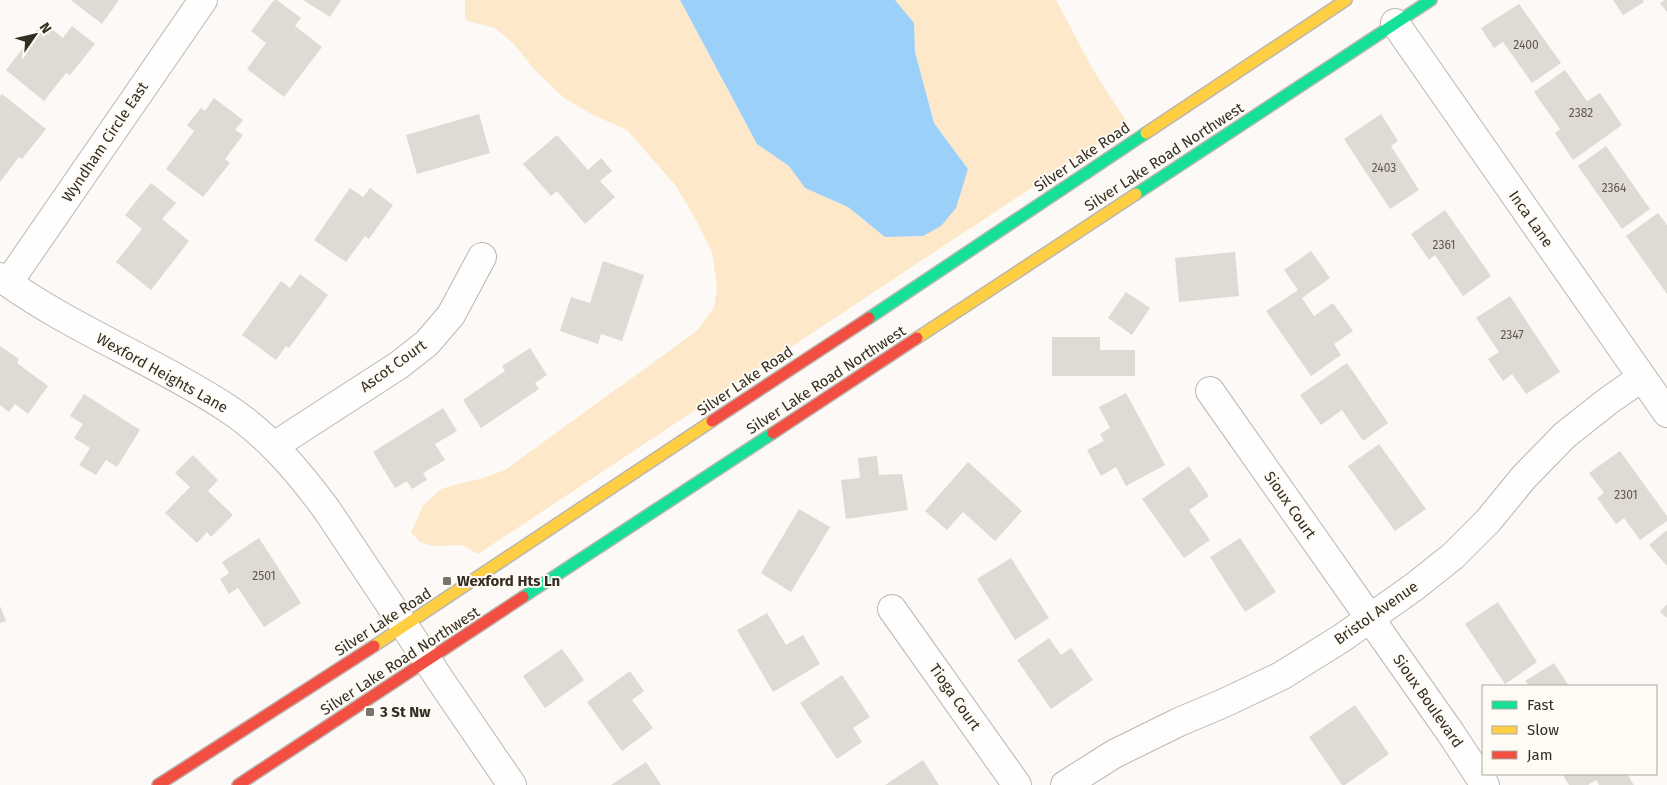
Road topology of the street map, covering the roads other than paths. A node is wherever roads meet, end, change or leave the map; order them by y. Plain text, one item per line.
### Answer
1 (203, 0) edge
2 (1346, 0) edge
3 (1431, 0) edge
4 (1395, 23) junction
5 (482, 257) dead end
6 (4, 280) edge
7 (1641, 378) junction
8 (1210, 391) dead end
9 (1667, 413) edge
10 (274, 446) junction
11 (892, 609) dead end
12 (1370, 618) junction
13 (405, 626) junction
14 (427, 661) junction
15 (158, 785) edge
16 (238, 785) edge
17 (512, 785) edge
18 (1017, 785) edge
19 (1065, 785) edge
20 (1485, 785) edge

1 - 6 street, Wyndham Circle East
2 - 13 main road, Silver Lake Road
3 - 4 main road, Silver Lake Road Northwest
4 - 7 street, Inca Lane
4 - 14 main road, Silver Lake Road Northwest
5 - 10 street, Ascot Court
6 - 10 street, Wexford Heights Lane
7 - 9 street, Inca Lane
7 - 12 street, Bristol Avenue
8 - 12 street, Sioux Court
10 - 13 street, Wexford Heights Lane
11 - 18 street, Tioga Court
12 - 19 street, Bristol Avenue
12 - 20 street, Sioux Boulevard
13 - 14 street, Wexford Heights Lane
13 - 15 main road, Silver Lake Road
14 - 16 main road, Silver Lake Road Northwest
14 - 17 street, Wexford Heights Lane

